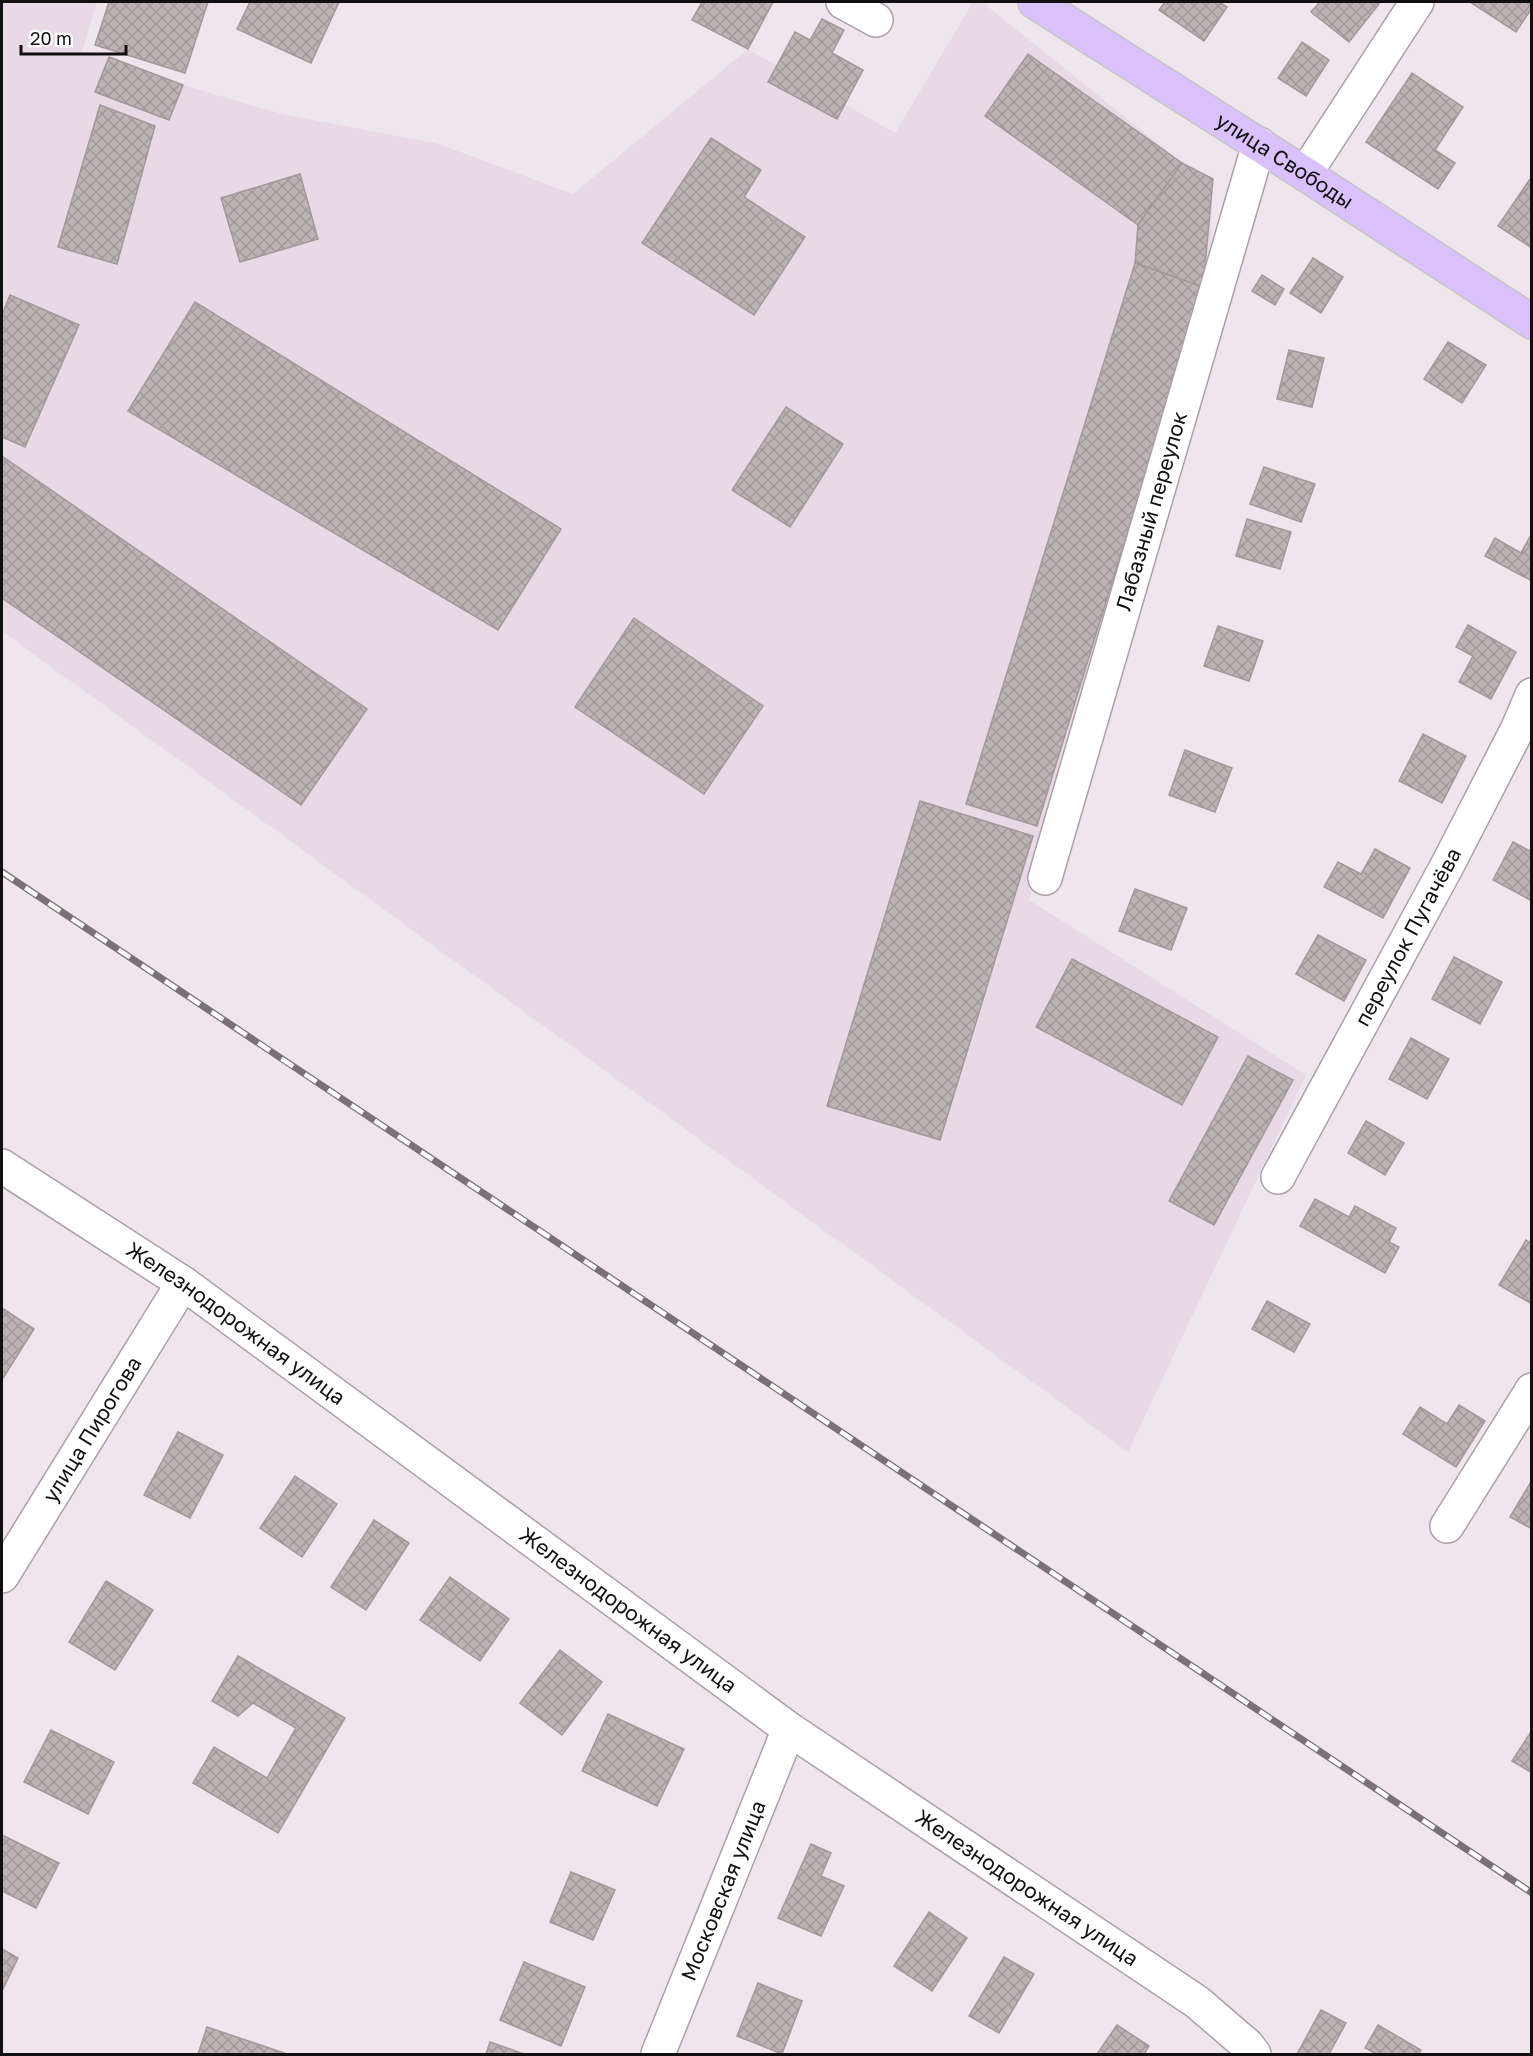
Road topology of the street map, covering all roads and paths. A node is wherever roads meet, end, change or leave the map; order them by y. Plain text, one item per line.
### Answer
1 (843, 2) edge
2 (1035, 2) edge
3 (1417, 2) edge
4 (876, 20) dead end
5 (1259, 144) junction
6 (1305, 174) junction
7 (1532, 322) edge
8 (1532, 695) edge
9 (1045, 878) dead end
10 (2, 1166) edge
11 (1278, 1177) dead end
12 (183, 1284) junction
13 (1532, 1390) edge
14 (1447, 1526) dead end
15 (2, 1576) edge
16 (789, 1729) junction
17 (658, 2055) edge
18 (1254, 2055) edge

1 - 4 street
2 - 5 main road, улица Свободы
3 - 6 street
5 - 6 main road, улица Свободы
5 - 9 street, Лабазный переулок
6 - 7 main road, улица Свободы
8 - 11 street, переулок Пугачёва
10 - 12 street, Железнодорожная улица
12 - 15 street, улица Пирогова
12 - 16 street, Железнодорожная улица
13 - 14 street
16 - 17 street, Московская улица
16 - 18 street, Железнодорожная улица

